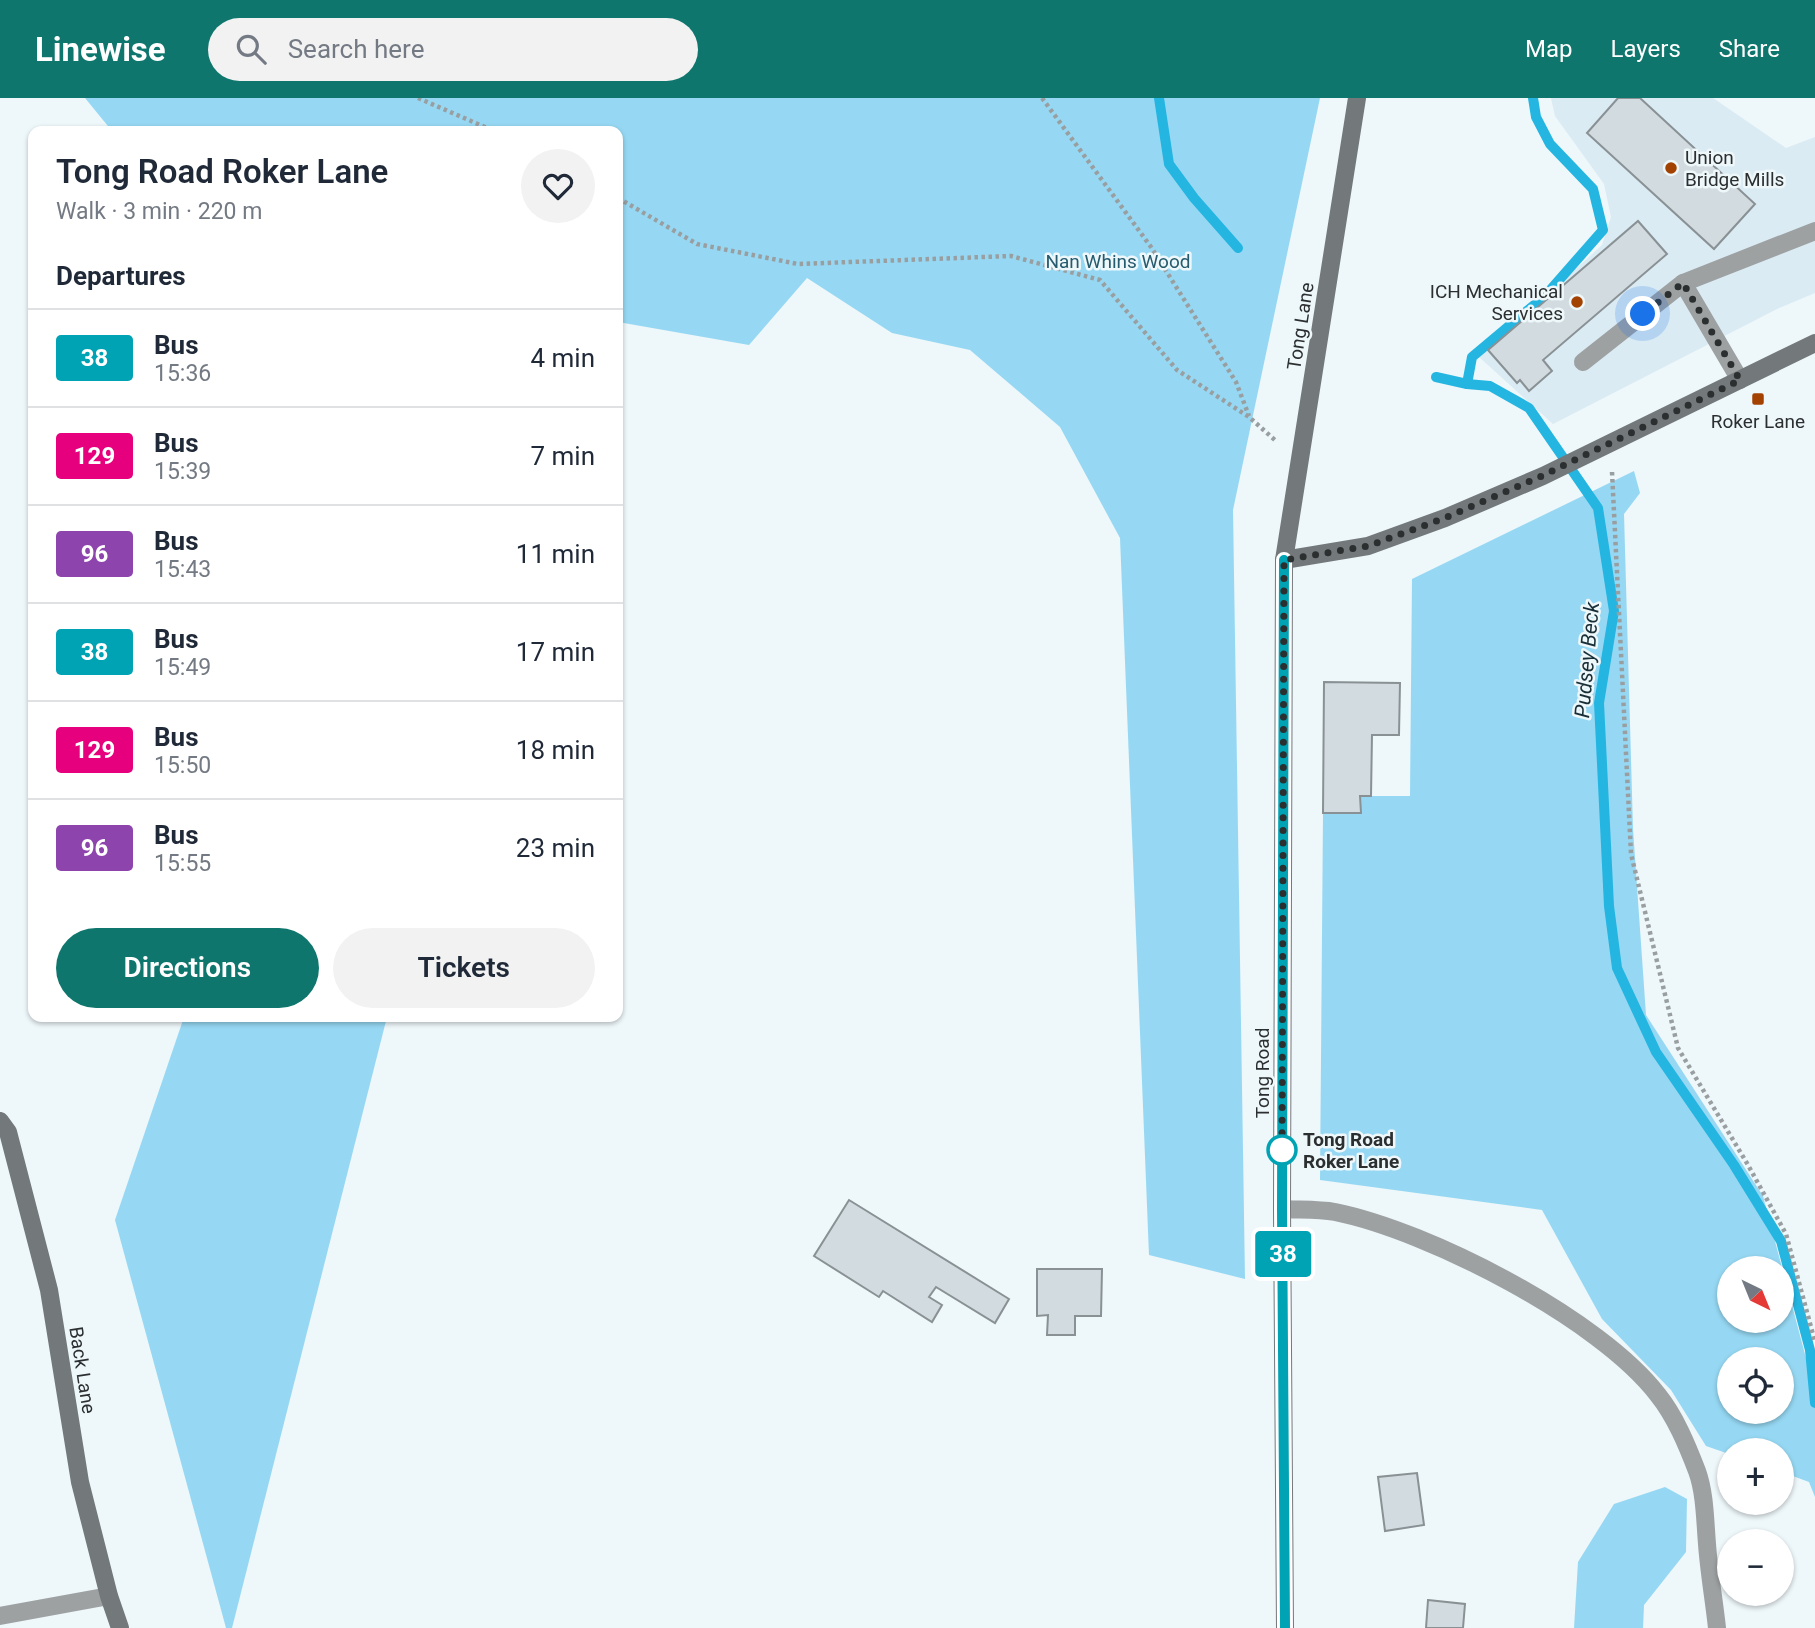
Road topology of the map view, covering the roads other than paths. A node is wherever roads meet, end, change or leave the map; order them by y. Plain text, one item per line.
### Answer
1 (1357, 98) edge
2 (1815, 232) edge
3 (1683, 283) junction
4 (1815, 343) edge
5 (1583, 362) dead end
6 (1740, 380) junction
7 (1284, 560) junction
8 (0, 1121) edge
9 (1282, 1209) junction
10 (109, 1596) junction
11 (0, 1615) edge
12 (120, 1628) edge
13 (1285, 1628) edge
14 (1717, 1628) edge

1 - 7 street, Tong Lane
2 - 3 lane
3 - 5 lane
3 - 6 lane
4 - 6 street
6 - 7 street
7 - 9 street, Tong Road
8 - 10 street, Back Lane
9 - 13 street, Tong Road
9 - 14 lane
10 - 11 lane
10 - 12 street, Back Lane

